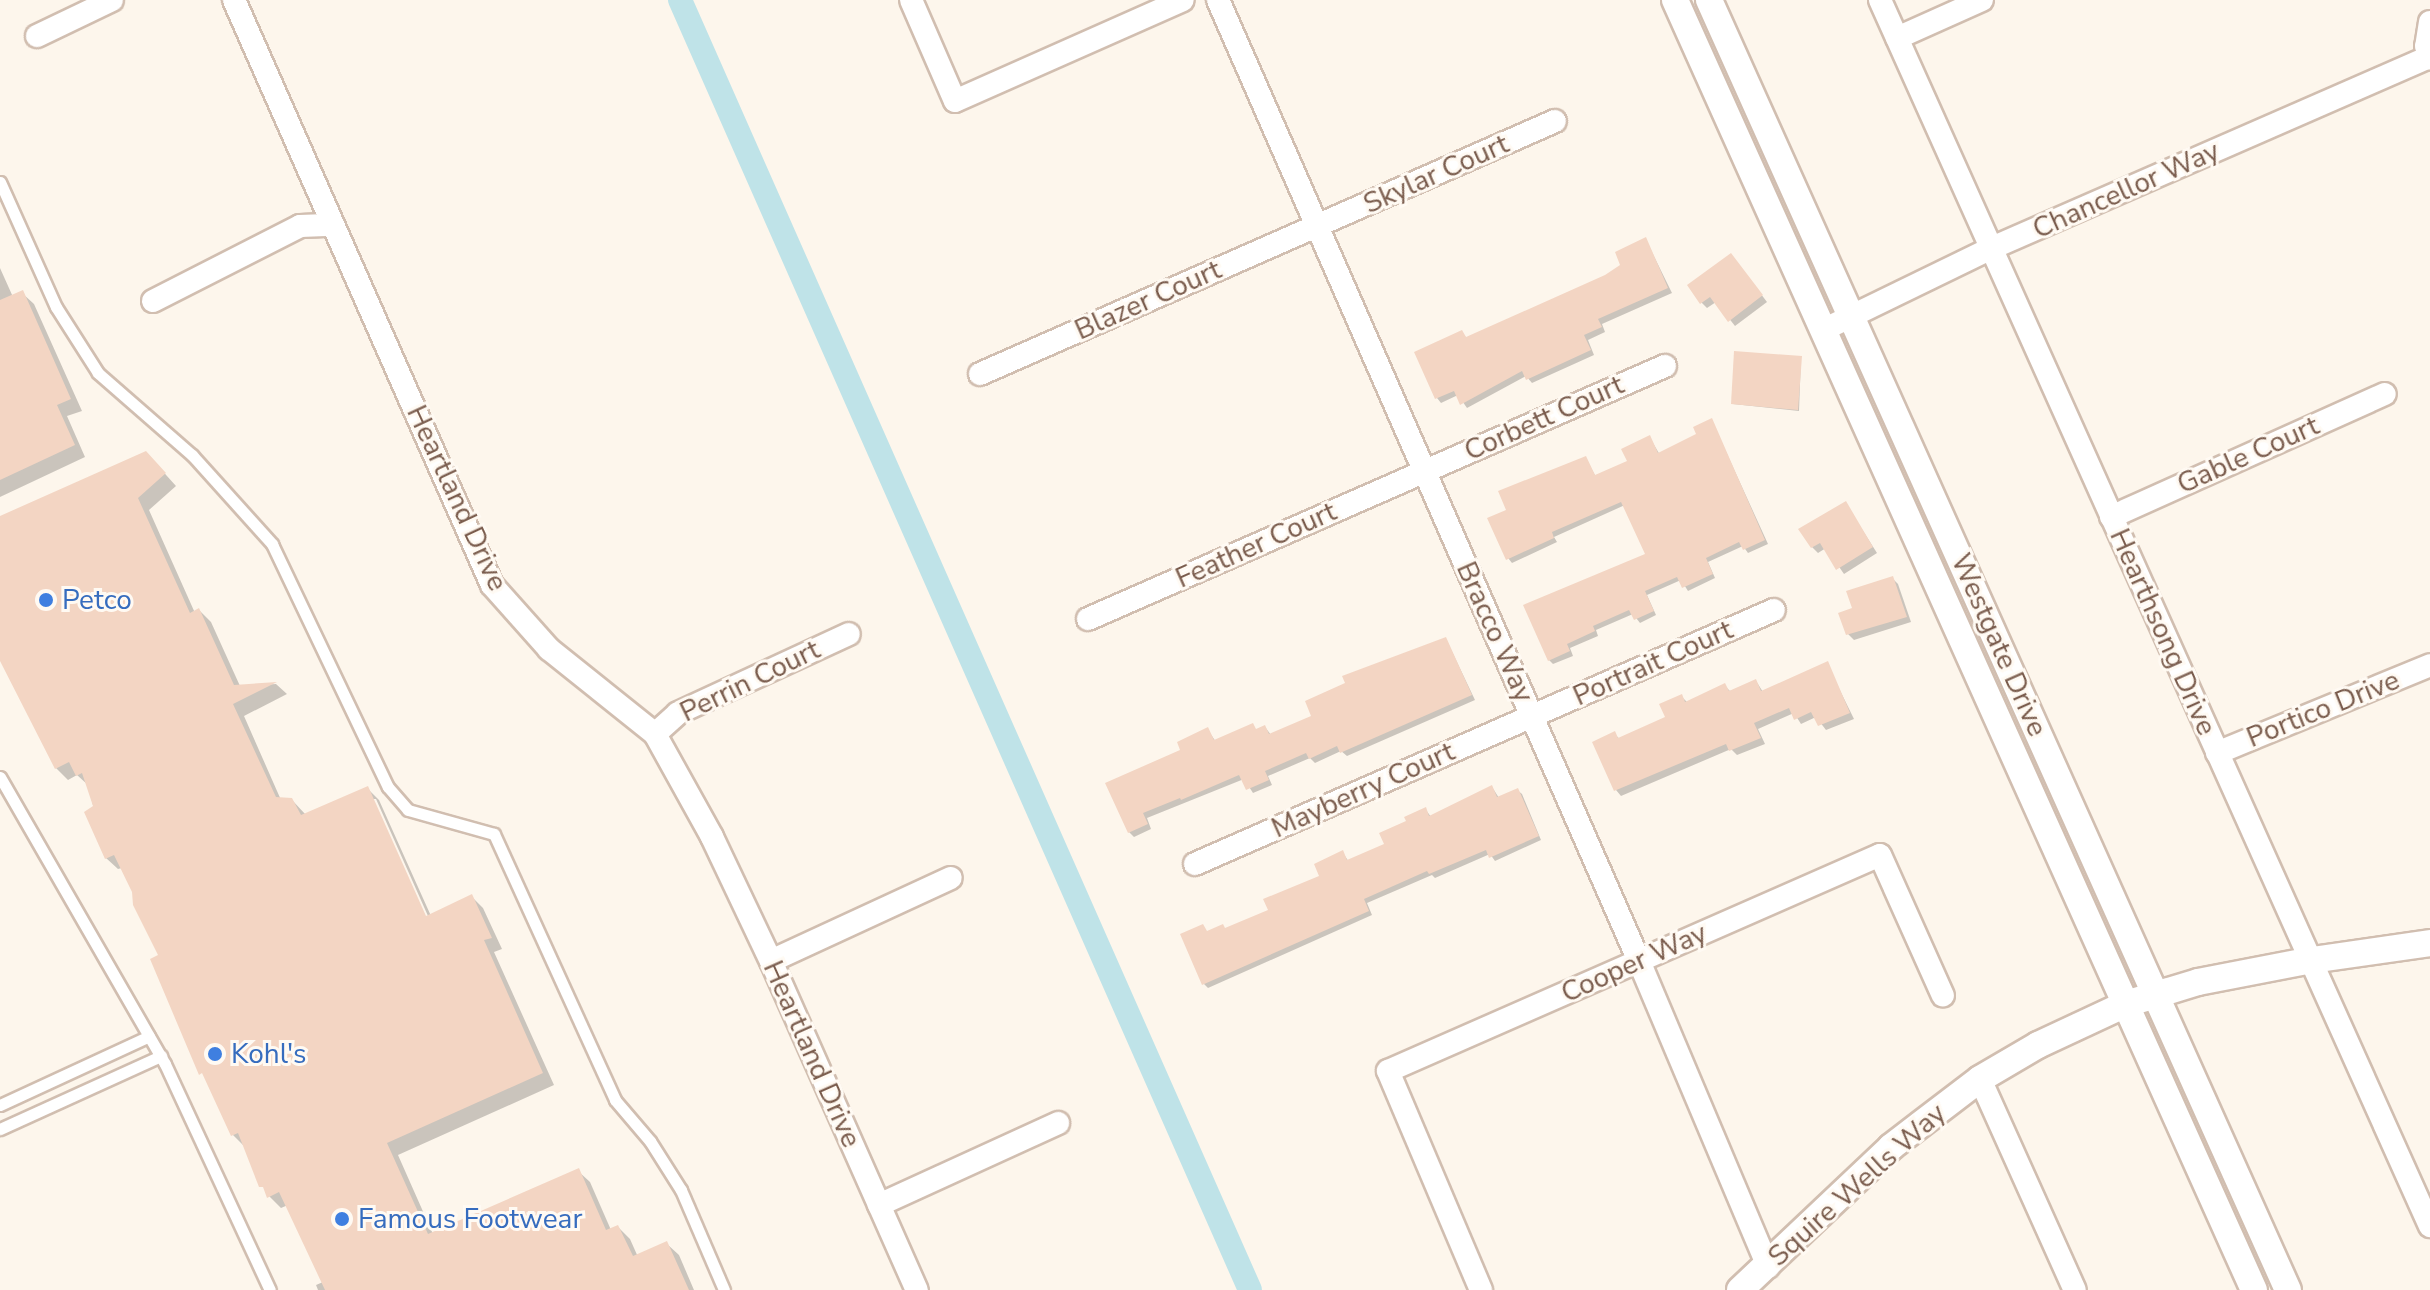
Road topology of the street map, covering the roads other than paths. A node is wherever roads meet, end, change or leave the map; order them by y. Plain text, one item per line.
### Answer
1 (112, 0) edge
2 (234, 0) edge
3 (911, 0) edge
4 (1183, 0) edge
5 (1218, 0) edge
6 (1675, 0) edge
7 (1709, 0) edge
8 (1880, 0) edge
9 (1982, 0) edge
10 (2430, 22) edge
11 (37, 36) dead end
12 (1897, 38) junction
13 (2430, 58) edge
14 (1555, 121) dead end
15 (0, 182) edge
16 (333, 225) junction
17 (1316, 227) junction
18 (1992, 248) junction
19 (153, 301) dead end
20 (1853, 315) junction
21 (1825, 329) junction
22 (1665, 366) dead end
23 (980, 374) dead end
24 (2385, 394) dead end
25 (1424, 471) junction
26 (2111, 517) junction
27 (1774, 610) dead end
28 (1088, 619) dead end
29 (849, 634) dead end
30 (2430, 665) edge
31 (1531, 716) junction
32 (655, 734) junction
33 (2217, 753) junction
34 (0, 777) edge
35 (1195, 864) dead end
36 (951, 878) dead end
37 (2430, 943) edge
38 (2312, 960) junction
39 (771, 961) junction
40 (1639, 961) junction
41 (1943, 996) dead end
42 (2158, 996) junction
43 (2126, 1004) junction
44 (149, 1036) junction
45 (161, 1056) junction
46 (1980, 1079) junction
47 (0, 1105) edge
48 (1058, 1123) dead end
49 (0, 1129) edge
50 (879, 1205) junction
51 (2430, 1226) edge
52 (1768, 1267) junction
53 (270, 1290) edge
54 (724, 1290) edge
55 (917, 1290) edge
56 (1481, 1290) edge
57 (1740, 1290) edge
58 (2075, 1290) edge
59 (2254, 1290) edge
60 (2288, 1290) edge

1 - 11 street
2 - 16 street, Heartland Drive
3 - 4 street
5 - 17 street, Bracco Way
6 - 21 street, Westgate Drive
7 - 20 street, Westgate Drive
8 - 12 street, Hearthsong Drive
9 - 12 street
10 - 13 street
12 - 18 street, Hearthsong Drive
13 - 18 street, Chancellor Way
14 - 17 street, Skylar Court
15 - 54 lane
16 - 19 street
16 - 32 street, Heartland Drive
17 - 23 street, Blazer Court
17 - 25 street, Bracco Way
18 - 20 street, Chancellor Way
18 - 26 street, Hearthsong Drive
20 - 21 street, Chancellor Way
20 - 42 street, Westgate Drive
21 - 43 street, Westgate Drive
22 - 25 street, Corbett Court
24 - 26 street, Gable Court
25 - 28 street, Feather Court
25 - 31 street, Bracco Way
26 - 33 street, Hearthsong Drive
27 - 31 street, Portrait Court
29 - 32 street, Perrin Court
30 - 33 street, Portico Drive
31 - 35 street, Mayberry Court
31 - 40 street, Bracco Way
32 - 39 street, Heartland Drive
33 - 38 street, Hearthsong Drive
34 - 44 lane
36 - 39 street
37 - 38 street, Squire Wells Way
38 - 42 street, Squire Wells Way
38 - 51 street, Hearthsong Drive
39 - 50 street, Heartland Drive
40 - 41 street, Cooper Way
40 - 52 street, Bracco Way
40 - 56 street, Cooper Way
42 - 43 street, Squire Wells Way
42 - 60 street, Westgate Drive
43 - 46 street, Squire Wells Way
43 - 59 street, Westgate Drive
44 - 45 lane
44 - 47 lane
45 - 49 lane
45 - 53 lane
46 - 52 street, Squire Wells Way
46 - 58 street
48 - 50 street
50 - 55 street, Heartland Drive
52 - 57 street, Squire Wells Way

